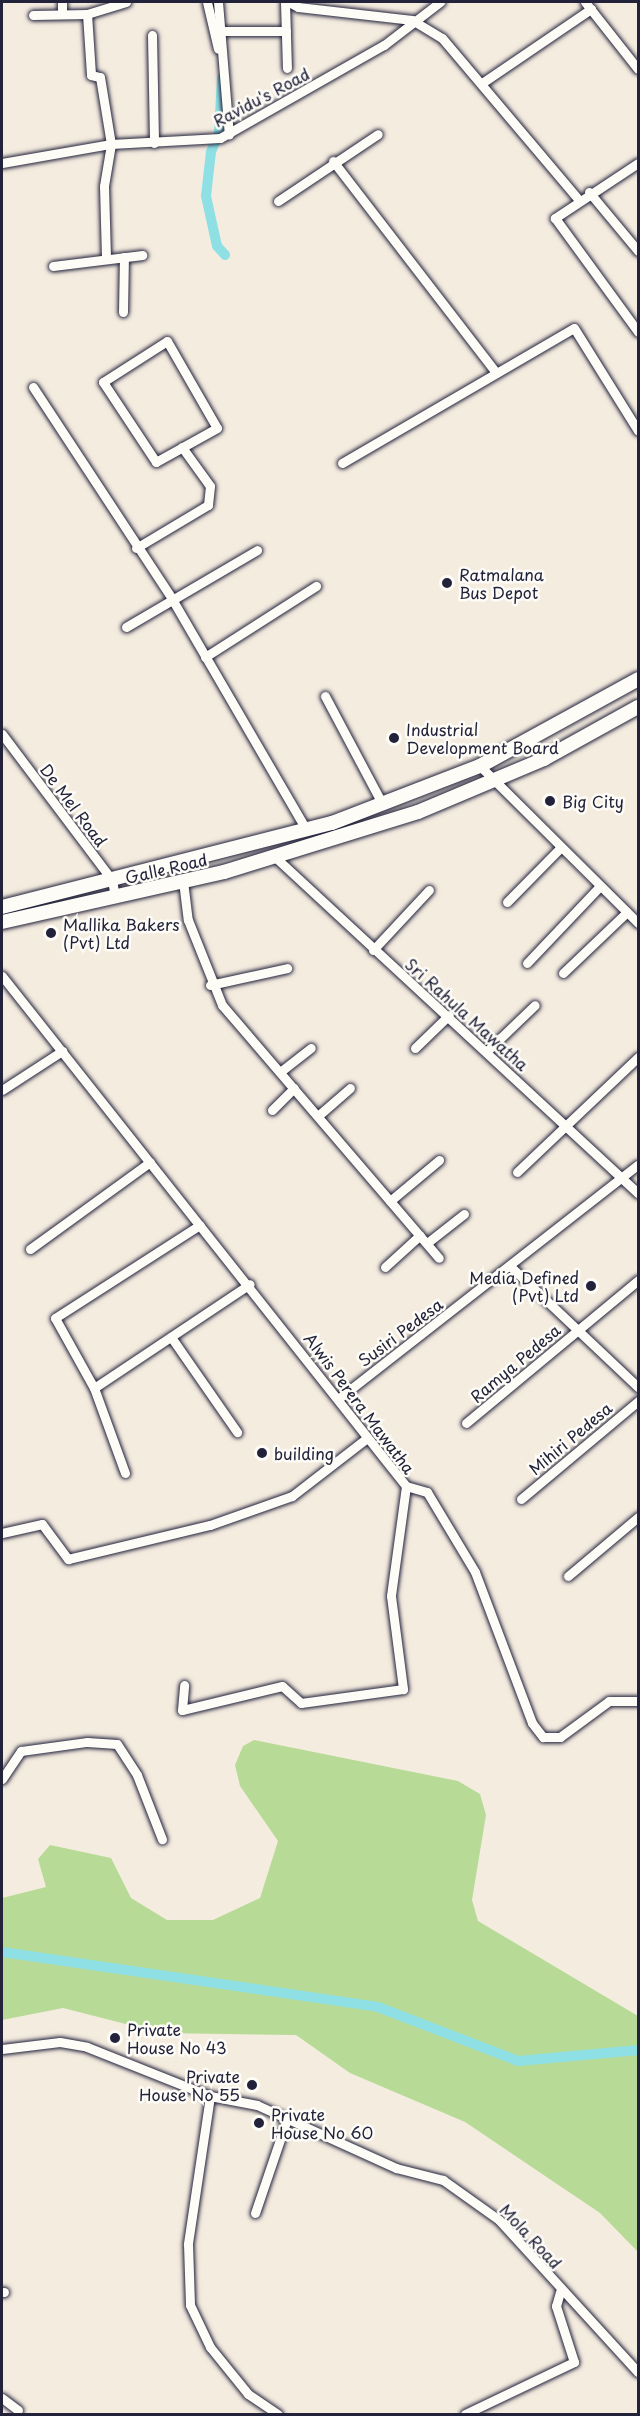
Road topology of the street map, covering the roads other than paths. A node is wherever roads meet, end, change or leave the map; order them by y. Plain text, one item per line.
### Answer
1 (62, 2) edge
2 (126, 2) edge
3 (207, 2) edge
4 (218, 2) edge
5 (287, 2) edge
6 (440, 2) edge
7 (588, 5) edge
8 (62, 14) junction
9 (87, 14) junction
10 (33, 15) dead end
11 (412, 21) junction
12 (223, 31) junction
13 (286, 31) junction
14 (152, 35) dead end
15 (635, 56) edge
16 (287, 68) dead end
17 (639, 69) edge
18 (224, 76) junction
19 (482, 83) junction
20 (378, 134) dead end
21 (225, 136) junction
22 (154, 143) junction
23 (111, 144) junction
24 (333, 161) junction
25 (2, 163) edge
26 (639, 163) edge
27 (589, 192) junction
28 (578, 199) junction
29 (278, 201) dead end
30 (639, 251) edge
31 (142, 255) dead end
32 (106, 256) junction
33 (124, 257) junction
34 (53, 266) dead end
35 (123, 312) dead end
36 (639, 332) edge
37 (496, 373) junction
38 (33, 387) dead end
39 (639, 430) edge
40 (182, 447) junction
41 (342, 463) dead end
42 (136, 548) junction
43 (257, 550) dead end
44 (316, 586) dead end
45 (172, 599) junction
46 (126, 627) dead end
47 (205, 657) junction
48 (639, 680) edge
49 (326, 696) dead end
50 (639, 707) edge
51 (2, 734) edge
52 (480, 765) junction
53 (491, 782) junction
54 (383, 805) junction
55 (307, 831) junction
56 (560, 848) junction
57 (275, 857) junction
58 (112, 880) junction
59 (183, 881) junction
60 (600, 886) junction
61 (429, 890) dead end
62 (115, 897) junction
63 (507, 902) dead end
64 (2, 907) edge
65 (627, 912) junction
66 (2, 922) edge
67 (639, 923) edge
68 (373, 950) junction
69 (527, 963) dead end
70 (287, 968) dead end
71 (563, 973) dead end
72 (2, 976) edge
73 (210, 985) junction
74 (535, 1005) dead end
75 (449, 1015) junction
76 (311, 1048) dead end
77 (415, 1048) dead end
78 (62, 1051) junction
79 (487, 1051) junction
80 (639, 1057) edge
81 (280, 1072) junction
82 (294, 1088) junction
83 (350, 1088) dead end
84 (2, 1090) edge
85 (272, 1110) dead end
86 (319, 1115) junction
87 (566, 1125) junction
88 (439, 1160) dead end
89 (150, 1162) junction
90 (639, 1165) edge
91 (517, 1172) dead end
92 (622, 1178) junction
93 (639, 1193) edge
94 (390, 1201) junction
95 (464, 1214) dead end
96 (200, 1225) junction
97 (423, 1239) junction
98 (30, 1249) dead end
99 (440, 1258) dead end
100 (385, 1267) dead end
101 (511, 1267) junction
102 (639, 1280) edge
103 (250, 1284) junction
104 (578, 1329) junction
105 (171, 1337) junction
106 (639, 1387) edge
107 (94, 1388) junction
108 (338, 1399) junction
109 (639, 1401) edge
110 (466, 1423) dead end
111 (237, 1432) dead end
112 (367, 1438) junction
113 (125, 1473) dead end
114 (406, 1486) junction
115 (520, 1499) dead end
116 (639, 1517) edge
117 (2, 1533) edge
118 (568, 1576) dead end
119 (184, 1685) dead end
120 (639, 1701) edge
121 (2, 1779) edge
122 (162, 1839) dead end
123 (2, 2049) edge
124 (210, 2096) junction
125 (287, 2119) junction
126 (255, 2213) dead end
127 (560, 2292) junction
128 (639, 2372) edge
129 (2, 2398) edge
130 (18, 2410) dead end
131 (278, 2415) edge
132 (465, 2415) edge

1 - 8 street
2 - 9 street
3 - 18 street
4 - 12 street
5 - 11 street
5 - 13 street
6 - 11 street, Ravidu's Road
7 - 15 street
7 - 19 street
8 - 9 street
8 - 10 street
9 - 23 street
11 - 19 street
11 - 21 street, Ravidu's Road
12 - 13 street
12 - 18 street
13 - 16 street
14 - 22 street
15 - 17 street
18 - 21 street
19 - 28 street
20 - 24 street
21 - 22 street, Ravidu's Road
22 - 23 street, Ravidu's Road
23 - 25 street, Ravidu's Road
23 - 32 street
24 - 29 street
24 - 37 street
26 - 27 street
27 - 28 street
27 - 30 street
28 - 36 street
31 - 33 street
32 - 33 street
32 - 34 street
33 - 35 street
37 - 39 street
37 - 41 street
38 - 42 street
40 - 40 street
40 - 42 street
42 - 45 street
43 - 45 street
44 - 47 street
45 - 46 street
45 - 47 street
47 - 55 street
48 - 52 highway
49 - 54 street
50 - 53 highway, Galle Road
51 - 58 street, De Mel Road
52 - 53 street
52 - 54 highway
53 - 56 street
53 - 57 highway, Galle Road
54 - 55 highway
55 - 58 highway
56 - 60 street
56 - 63 street
57 - 59 highway, Galle Road
57 - 68 street, Sri Rahula Mawatha
58 - 62 street, De Mel Road
58 - 64 highway
59 - 62 highway, Galle Road
59 - 73 street
60 - 65 street
60 - 69 street
61 - 68 street
62 - 66 highway, Galle Road
65 - 67 street
65 - 71 street
68 - 75 street, Sri Rahula Mawatha
70 - 73 street
72 - 78 street, Alwis Perera Mawatha
73 - 81 street
74 - 79 street
75 - 77 street
75 - 79 street, Sri Rahula Mawatha
76 - 81 street
78 - 84 street
78 - 89 street, Alwis Perera Mawatha
79 - 87 street, Sri Rahula Mawatha
80 - 87 street
81 - 82 street
82 - 85 street
82 - 86 street
83 - 86 street
86 - 94 street
87 - 91 street
87 - 92 street, Sri Rahula Mawatha
88 - 94 street
89 - 96 street, Alwis Perera Mawatha
89 - 98 street
90 - 92 street, Susiri Pedesa
92 - 93 street, Sri Rahula Mawatha
92 - 101 street, Susiri Pedesa
94 - 97 street
95 - 97 street
96 - 103 street, Alwis Perera Mawatha
96 - 107 street
97 - 99 street
97 - 100 street
101 - 104 street
101 - 108 street, Susiri Pedesa
102 - 104 street, Ramya Pedesa
103 - 105 street
103 - 108 street, Alwis Perera Mawatha
104 - 106 street
104 - 110 street, Ramya Pedesa
105 - 107 street
105 - 111 street
107 - 113 street
108 - 112 street, Alwis Perera Mawatha
109 - 115 street, Mihiri Pedesa
112 - 114 street, Alwis Perera Mawatha
112 - 117 street
114 - 119 street, Alwis Perera Mawatha
114 - 120 street
116 - 118 street
121 - 122 street
123 - 124 street, Mola Road
124 - 125 street, Mola Road
124 - 131 street
125 - 126 street
125 - 127 street, Mola Road
127 - 128 street, Mola Road
127 - 132 street
129 - 130 street

